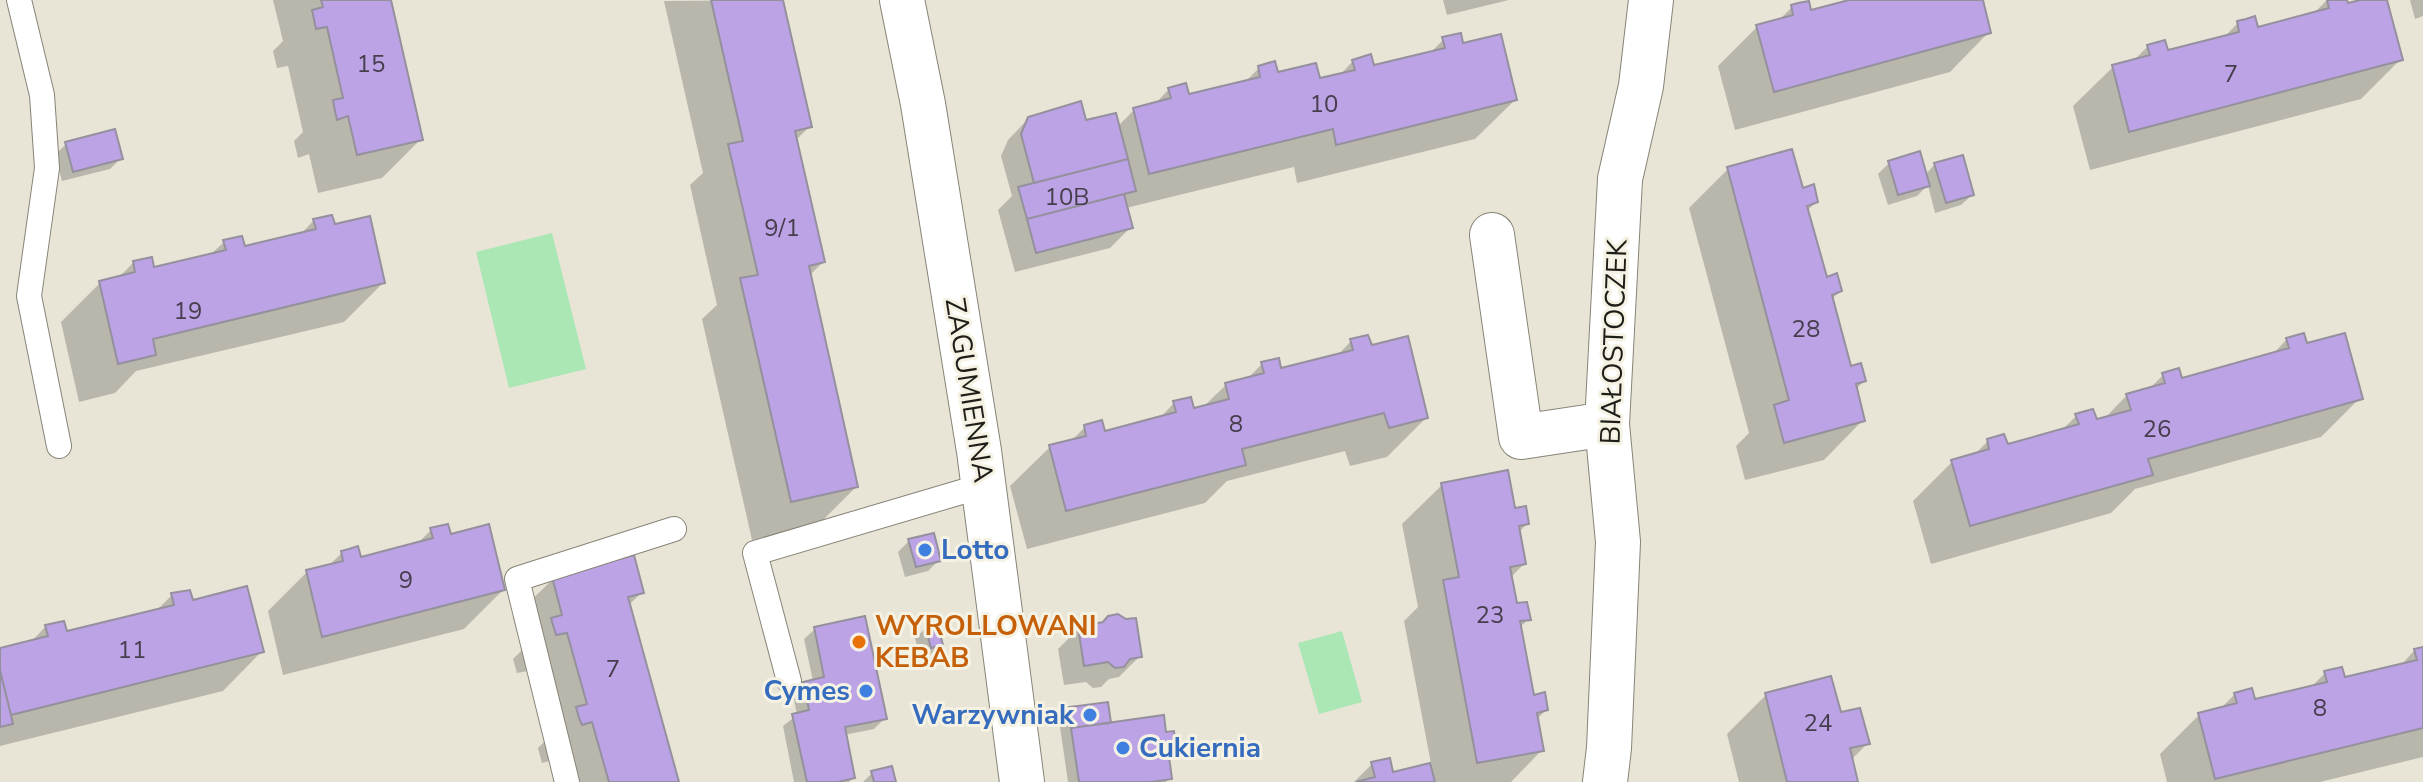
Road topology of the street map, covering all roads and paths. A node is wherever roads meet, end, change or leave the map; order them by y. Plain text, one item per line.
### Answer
1 (19, 0) edge
2 (902, 0) edge
3 (1651, 0) edge
4 (1492, 235) dead end
5 (1607, 424) junction
6 (59, 446) dead end
7 (985, 485) junction
8 (674, 529) dead end
9 (789, 681) dead end
10 (567, 782) edge
11 (1022, 782) edge
12 (1605, 782) edge

1 - 6 lane
2 - 7 street, ZAGUMIENNA
3 - 5 street, BIAŁOSTOCZEK
4 - 5 street
5 - 12 street, BIAŁOSTOCZEK
7 - 9 lane
7 - 11 street, ZAGUMIENNA
8 - 10 lane

